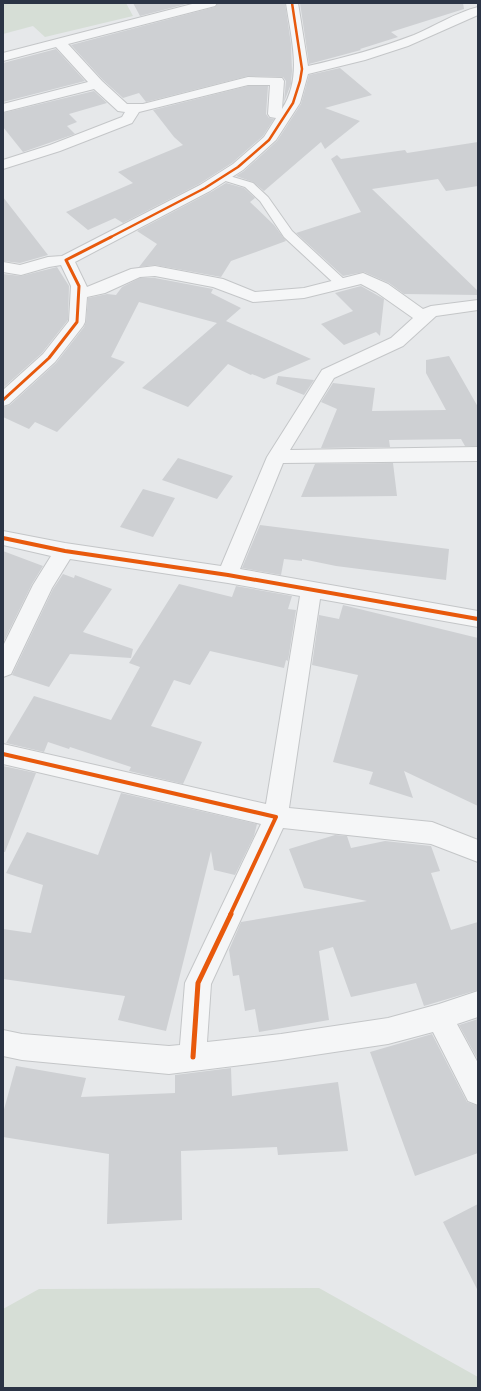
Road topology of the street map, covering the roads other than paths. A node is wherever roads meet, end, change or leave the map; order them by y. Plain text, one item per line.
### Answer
1 (211, 3) edge
2 (292, 3) edge
3 (472, 3) edge
4 (478, 7) edge
5 (478, 11) edge
6 (59, 42) junction
7 (3, 57) edge
8 (302, 71) junction
9 (97, 84) junction
10 (3, 108) edge
11 (134, 108) junction
12 (285, 116) junction
13 (3, 165) edge
14 (223, 177) junction
15 (66, 260) junction
16 (3, 267) edge
17 (342, 284) junction
18 (78, 294) junction
19 (478, 305) edge
20 (424, 318) junction
21 (3, 400) edge
22 (478, 454) edge
23 (276, 457) junction
24 (3, 538) edge
25 (65, 551) junction
26 (228, 575) junction
27 (311, 590) junction
28 (478, 619) edge
29 (3, 668) edge
30 (3, 754) edge
31 (276, 817) junction
32 (478, 851) edge
33 (478, 1004) edge
34 (439, 1017) junction
35 (3, 1043) edge
36 (192, 1057) junction
37 (478, 1092) edge

1 - 6 street
2 - 8 street
3 - 4 street
5 - 8 street
6 - 7 street
6 - 9 street
8 - 12 street
9 - 10 street
9 - 11 street
11 - 12 street
11 - 13 street
12 - 14 street
14 - 15 street
14 - 17 lane
15 - 16 street
15 - 18 street
17 - 18 street
17 - 20 street
18 - 21 street
19 - 20 street
20 - 23 street
22 - 23 street
23 - 26 street
24 - 25 street
25 - 26 street
25 - 29 street
26 - 27 street
27 - 28 street
27 - 31 street
30 - 31 street
31 - 32 street
31 - 36 street
33 - 34 street
34 - 36 street
34 - 37 street
35 - 36 street

